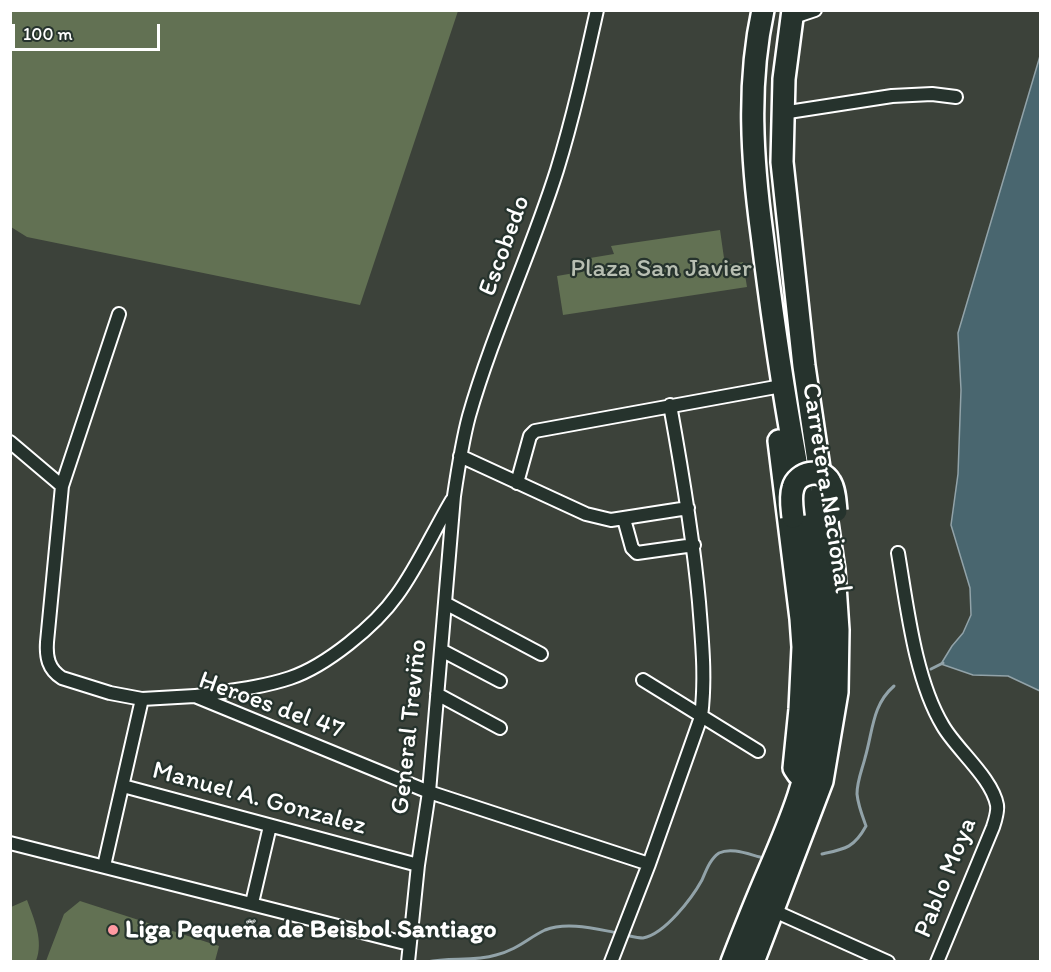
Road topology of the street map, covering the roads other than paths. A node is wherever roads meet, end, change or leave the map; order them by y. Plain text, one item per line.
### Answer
1 (597, 10) edge
2 (763, 10) edge
3 (815, 10) edge
4 (792, 14) edge
5 (956, 96) dead end
6 (782, 112) junction
7 (119, 314) dead end
8 (778, 378) junction
9 (670, 405) junction
10 (10, 442) edge
11 (460, 456) junction
12 (517, 483) junction
13 (62, 486) junction
14 (454, 496) junction
15 (688, 508) junction
16 (624, 519) junction
17 (694, 545) junction
18 (898, 553) dead end
19 (445, 603) junction
20 (441, 650) junction
21 (541, 654) dead end
22 (643, 680) dead end
23 (500, 681) dead end
24 (437, 694) junction
25 (195, 696) junction
26 (142, 699) junction
27 (701, 717) junction
28 (500, 728) dead end
29 (758, 751) dead end
30 (798, 774) junction
31 (123, 786) junction
32 (429, 792) junction
33 (799, 800) junction
34 (270, 826) junction
35 (10, 843) edge
36 (797, 847) junction
37 (418, 864) junction
38 (649, 864) junction
39 (104, 866) junction
40 (252, 903) junction
41 (772, 910) junction
42 (409, 944) junction
43 (408, 962) edge
44 (611, 962) edge
45 (732, 962) edge
46 (753, 962) edge
47 (888, 962) edge
48 (938, 962) edge

1 - 11 street, Escobedo
2 - 8 highway, Carretera Nacional
3 - 4 street
4 - 6 highway, Carretera Nacional
5 - 6 street
6 - 36 highway, Carretera Nacional
7 - 13 street, Heroes del 47
8 - 9 street
8 - 30 highway
8 - 33 highway, Carretera Nacional
9 - 12 street
9 - 15 street
10 - 13 street
11 - 12 street
11 - 14 street, Escobedo
12 - 16 street
13 - 26 street, Heroes del 47
14 - 19 street, General Treviño
14 - 25 street
15 - 16 street
15 - 17 street
16 - 17 street
17 - 27 street
18 - 48 street, Pablo Moya
19 - 20 street, General Treviño
19 - 21 street
20 - 23 street
20 - 24 street, General Treviño
22 - 27 street
24 - 28 street
24 - 32 street, General Treviño
25 - 26 street, Heroes del 47
25 - 32 street, Heroes del 47
26 - 31 street
27 - 29 street
27 - 38 street
30 - 33 highway
30 - 36 highway, bridge
31 - 34 street, Manuel A. Gonzalez
31 - 39 street
32 - 37 street, General Treviño
32 - 38 street, Heroes del 47
33 - 45 highway, Carretera Nacional
34 - 37 street, Manuel A. Gonzalez
34 - 40 street
35 - 39 street
36 - 41 highway, Carretera Nacional
37 - 42 street, General Treviño
38 - 44 street
39 - 40 street
40 - 42 street
41 - 46 highway, Carretera Nacional
41 - 47 street
42 - 43 street, General Treviño

